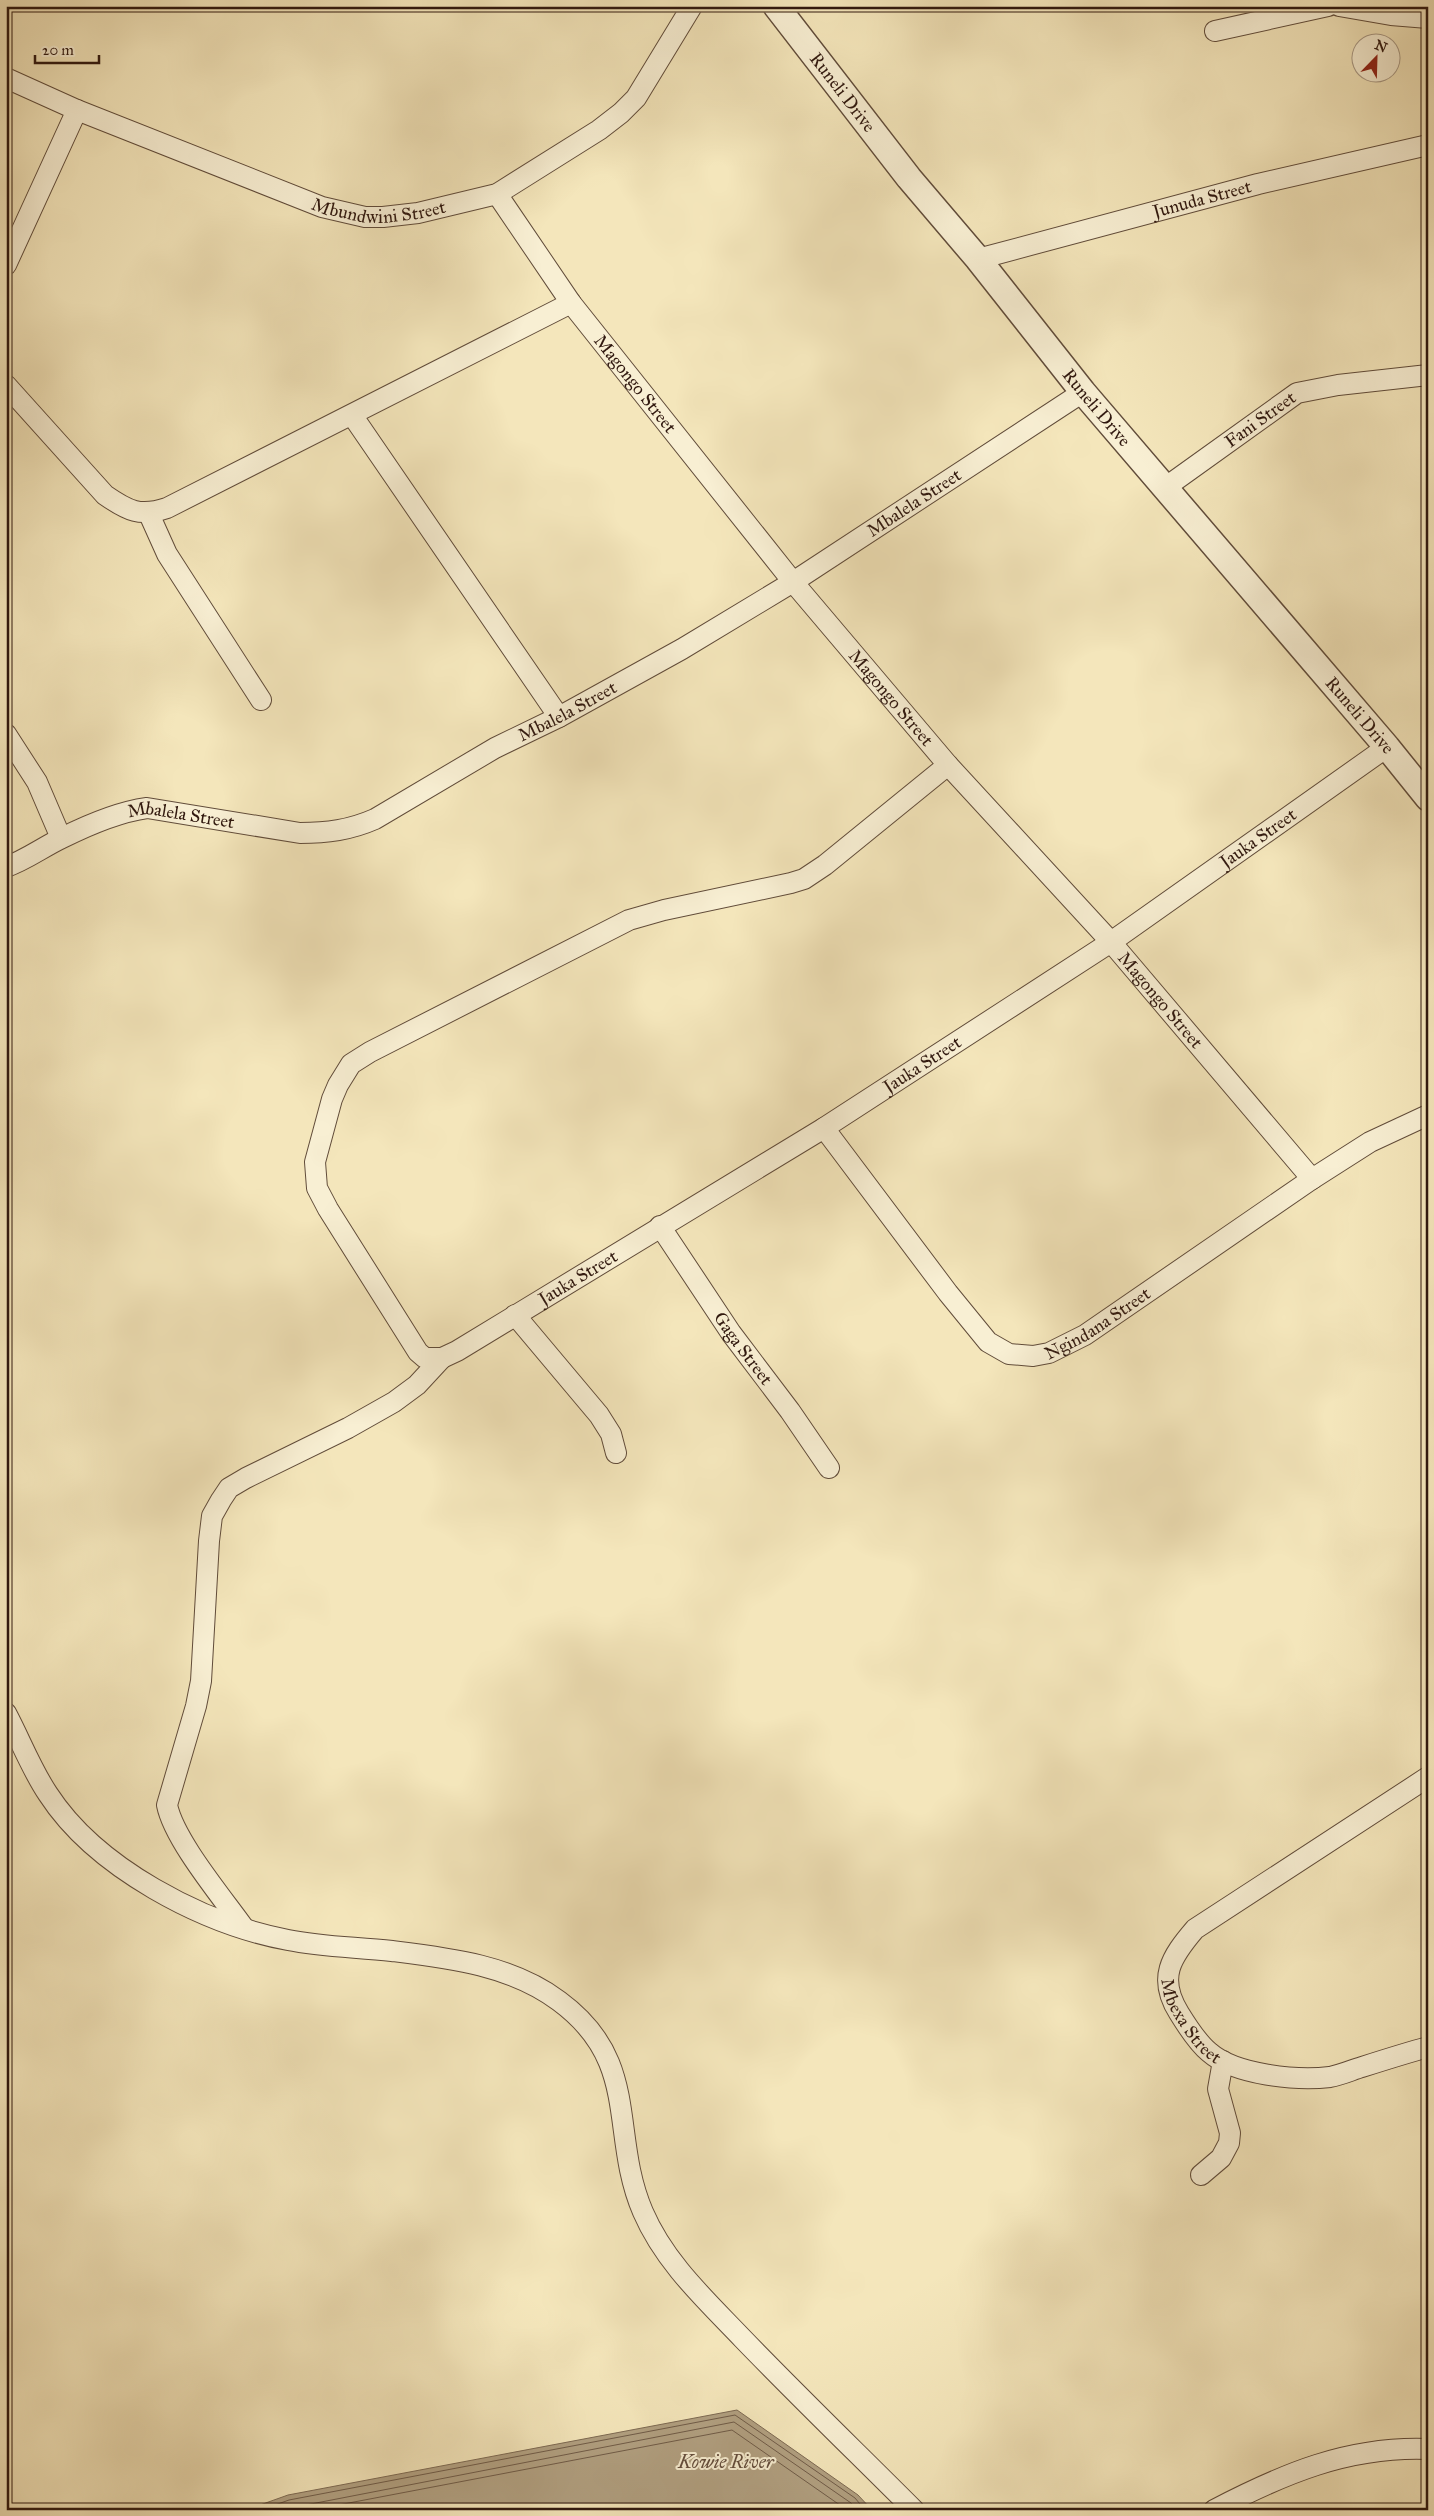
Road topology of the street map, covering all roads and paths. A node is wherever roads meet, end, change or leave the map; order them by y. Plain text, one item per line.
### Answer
1 (692, 6) edge
2 (776, 6) edge
3 (1328, 6) edge
4 (1339, 6) edge
5 (1428, 18) edge
6 (1215, 31) dead end
7 (6, 78) edge
8 (77, 110) junction
9 (1428, 145) edge
10 (497, 194) junction
11 (978, 259) junction
12 (6, 265) edge
13 (571, 303) junction
14 (1428, 375) edge
15 (6, 385) edge
16 (1083, 392) junction
17 (352, 415) junction
18 (1166, 487) junction
19 (149, 514) junction
20 (793, 582) junction
21 (261, 700) dead end
22 (559, 717) junction
23 (6, 734) edge
24 (1387, 747) junction
25 (948, 765) junction
26 (1428, 798) edge
27 (61, 838) junction
28 (6, 867) edge
29 (1111, 942) junction
30 (1428, 1115) edge
31 (824, 1128) junction
32 (1312, 1179) junction
33 (660, 1226) junction
34 (516, 1315) junction
35 (442, 1358) junction
36 (616, 1454) dead end
37 (829, 1468) dead end
38 (6, 1713) edge
39 (1428, 1777) edge
40 (244, 1928) junction
41 (1428, 2047) edge
42 (1223, 2061) junction
43 (1200, 2175) dead end
44 (1428, 2449) edge
45 (914, 2510) edge
46 (1214, 2510) edge

1 - 10 street, Mbundwini Street
2 - 11 street, Runeli Drive
3 - 6 street
4 - 5 street
7 - 8 street, Mbundwini Street
8 - 10 street, Mbundwini Street
8 - 12 street
9 - 11 street, Junuda Street
10 - 13 street, Magongo Street
11 - 16 street, Runeli Drive
13 - 17 street
13 - 20 street, Magongo Street
14 - 18 street, Fani Street
15 - 19 street
16 - 18 street, Runeli Drive
16 - 20 street, Mbalela Street
17 - 19 street
17 - 22 street
18 - 24 street, Runeli Drive
19 - 21 street
20 - 22 street, Mbalela Street
20 - 25 street, Magongo Street
22 - 27 street, Mbalela Street
23 - 27 street
24 - 26 street, Runeli Drive
24 - 29 street, Jauka Street
25 - 29 street, Magongo Street
25 - 35 street
27 - 28 street, Mbalela Street
29 - 31 street, Jauka Street
29 - 32 street, Magongo Street
30 - 32 street, Ngindana Street
31 - 32 street, Ngindana Street
31 - 33 street, Jauka Street
33 - 34 street, Jauka Street
33 - 37 street, Gaga Street
34 - 35 street, Jauka Street
34 - 36 street
35 - 40 street, Jauka Street
38 - 40 street
39 - 42 street, Mbexa Street
40 - 45 street
41 - 42 street, Mbexa Street
42 - 43 street
44 - 46 street

